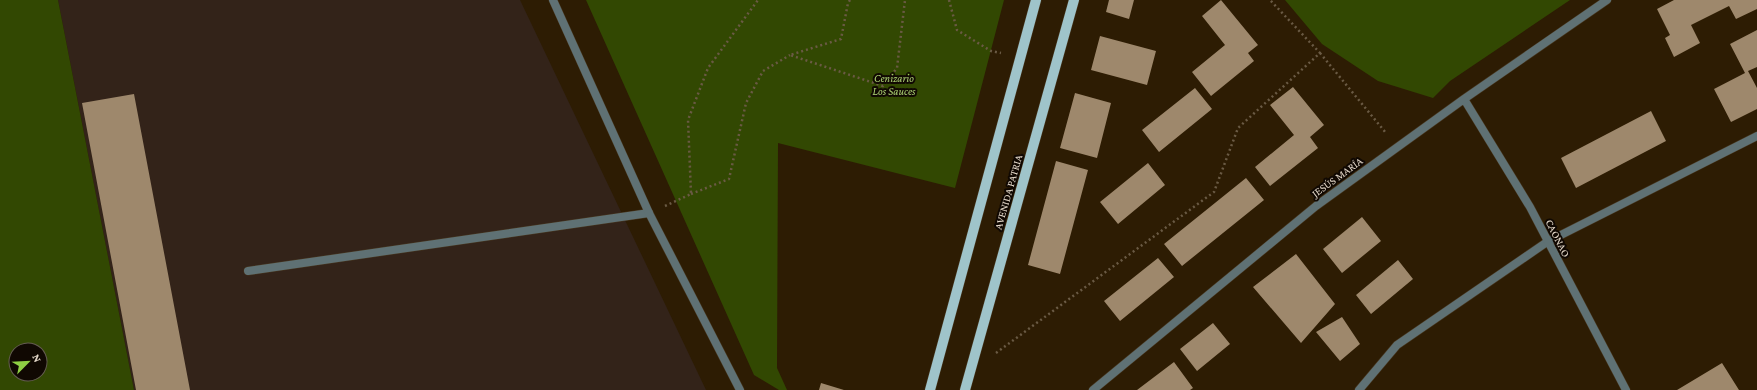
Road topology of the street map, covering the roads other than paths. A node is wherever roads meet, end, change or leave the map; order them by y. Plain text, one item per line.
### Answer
1 (553, 0) edge
2 (1036, 0) edge
3 (1074, 0) edge
4 (1607, 0) edge
5 (1464, 99) junction
6 (1757, 136) edge
7 (649, 213) junction
8 (1547, 242) junction
9 (248, 271) dead end
10 (740, 390) edge
11 (930, 390) edge
12 (965, 390) edge
13 (1093, 390) edge
14 (1359, 390) edge
15 (1626, 390) edge

1 - 7 street
2 - 11 main road
3 - 12 main road, AVENIDA PATRIA
4 - 5 street, JESÚS MARÍA
5 - 8 street, CAONAO
5 - 13 street, JESÚS MARÍA
6 - 8 street
7 - 9 street
7 - 10 street
8 - 14 street
8 - 15 street, CAONAO

